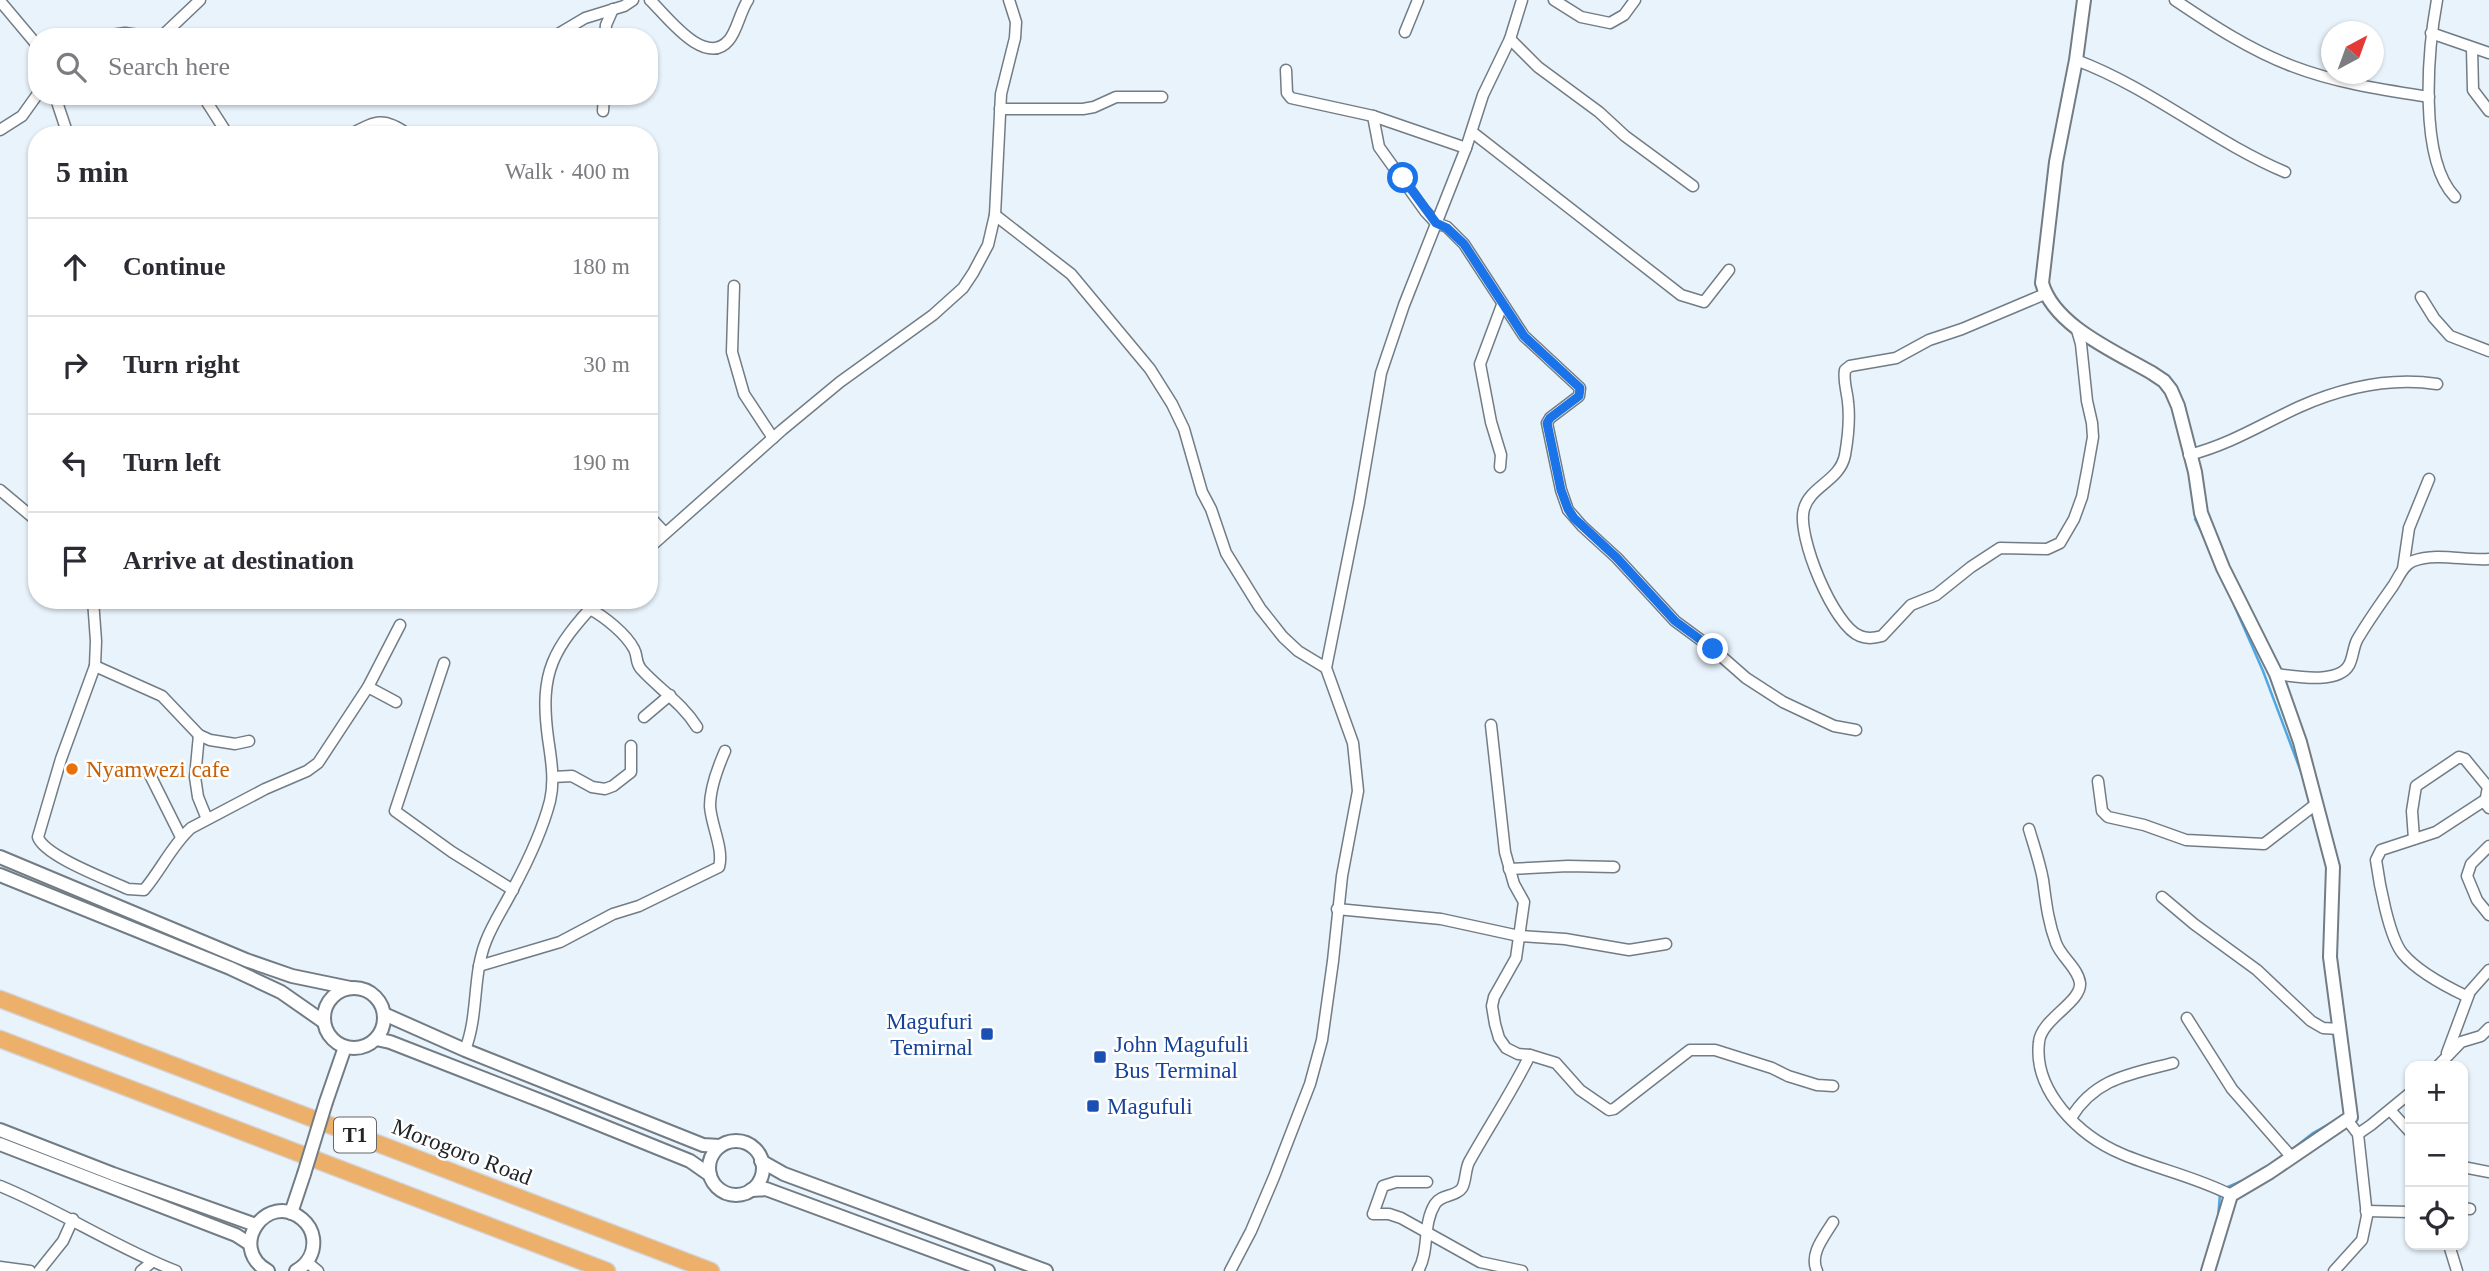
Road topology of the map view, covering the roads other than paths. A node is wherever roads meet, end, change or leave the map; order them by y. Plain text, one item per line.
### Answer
1 (200, 0) edge
2 (633, 0) edge
3 (650, 0) edge
4 (748, 0) edge
5 (1009, 0) edge
6 (1418, 0) edge
7 (1522, 0) edge
8 (1554, 0) edge
9 (1635, 0) edge
10 (2084, 0) edge
11 (2175, 0) edge
12 (2437, 0) edge
13 (0, 1) edge
14 (613, 9) junction
15 (170, 28) edge
16 (568, 28) edge
17 (606, 28) edge
18 (1405, 32) dead end
19 (2431, 33) junction
20 (28, 34) edge
21 (1510, 39) junction
22 (2472, 48) junction
23 (2489, 53) edge
24 (2076, 60) junction
25 (1286, 70) dead end
26 (1162, 97) dead end
27 (2429, 97) junction
28 (30, 105) edge
29 (58, 105) edge
30 (209, 105) edge
31 (603, 105) edge
32 (1000, 109) junction
33 (603, 111) dead end
34 (2489, 111) edge
35 (1373, 116) junction
36 (63, 126) edge
37 (222, 126) edge
38 (366, 126) edge
39 (394, 126) edge
40 (0, 130) edge
41 (1472, 132) junction
42 (1466, 148) junction
43 (2285, 172) dead end
44 (1693, 186) dead end
45 (2455, 197) dead end
46 (995, 215) junction
47 (1436, 223) junction
48 (1729, 270) dead end
49 (734, 286) dead end
50 (2045, 294) junction
51 (2421, 296) dead end
52 (1502, 305) junction
53 (2077, 330) junction
54 (2489, 351) edge
55 (2437, 384) dead end
56 (773, 438) junction
57 (2189, 455) junction
58 (1500, 467) dead end
59 (2429, 479) dead end
60 (0, 490) edge
61 (28, 513) edge
62 (658, 526) edge
63 (665, 533) junction
64 (658, 540) edge
65 (2489, 559) edge
66 (2403, 569) junction
67 (94, 609) edge
68 (590, 609) joint
69 (400, 625) dead end
70 (444, 663) dead end
71 (95, 666) junction
72 (1326, 668) junction
73 (2276, 674) junction
74 (368, 687) junction
75 (670, 695) junction
76 (397, 702) dead end
77 (644, 717) dead end
78 (1491, 725) dead end
79 (697, 727) dead end
80 (1856, 730) dead end
81 (199, 736) junction
82 (249, 741) dead end
83 (631, 746) dead end
84 (724, 751) dead end
85 (148, 771) dead end
86 (553, 777) junction
87 (2098, 781) dead end
88 (2316, 804) junction
89 (2487, 804) edge
90 (207, 819) junction
91 (2029, 829) dead end
92 (181, 837) junction
93 (2414, 839) junction
94 (2489, 846) edge
95 (0, 856) edge
96 (1615, 867) dead end
97 (1509, 869) junction
98 (0, 875) edge
99 (513, 890) junction
100 (2162, 897) dead end
101 (1337, 909) junction
102 (2489, 915) edge
103 (1519, 936) junction
104 (1666, 944) dead end
105 (479, 966) junction
106 (2489, 970) edge
107 (350, 988) junction
108 (2469, 994) junction
109 (0, 999) edge
110 (384, 1014) junction
111 (2187, 1018) dead end
112 (324, 1022) junction
113 (2489, 1028) edge
114 (2339, 1029) junction
115 (0, 1039) edge
116 (376, 1039) junction
117 (345, 1047) junction
118 (465, 1050) junction
119 (1530, 1055) junction
120 (2446, 1056) junction
121 (2442, 1061) edge
122 (2173, 1063) dead end
123 (1833, 1086) dead end
124 (2405, 1097) edge
125 (2390, 1110) junction
126 (2071, 1118) junction
127 (2348, 1121) junction
128 (2405, 1126) edge
129 (0, 1130) edge
130 (2358, 1134) junction
131 (0, 1144) edge
132 (720, 1146) junction
133 (2290, 1158) junction
134 (761, 1161) junction
135 (2468, 1168) edge
136 (2489, 1172) edge
137 (710, 1175) junction
138 (1427, 1182) dead end
139 (0, 1186) edge
140 (751, 1190) junction
141 (2231, 1195) junction
142 (2366, 1211) junction
143 (2405, 1212) edge
144 (291, 1213) junction
145 (73, 1219) junction
146 (1833, 1222) dead end
147 (256, 1225) junction
148 (1426, 1230) junction
149 (250, 1244) junction
150 (2451, 1250) edge
151 (152, 1262) junction
152 (307, 1262) junction
153 (0, 1267) edge
154 (30, 1271) edge
155 (39, 1271) edge
156 (141, 1271) edge
157 (176, 1271) edge
158 (268, 1271) edge
159 (296, 1271) edge
160 (318, 1271) edge
161 (607, 1271) edge
162 (711, 1271) edge
163 (988, 1271) edge
164 (1046, 1271) edge
165 (1230, 1271) edge
166 (1418, 1271) edge
167 (1522, 1271) edge
168 (1817, 1271) edge
169 (2208, 1271) edge
170 (2334, 1271) edge
171 (2457, 1271) edge

1 - 15 street
2 - 14 street
3 - 4 street
5 - 32 street
6 - 18 street
7 - 21 street
8 - 9 street
10 - 24 street
11 - 27 street
12 - 19 street
13 - 20 street
14 - 16 street
14 - 17 street
19 - 22 street
19 - 27 street
21 - 41 street
21 - 44 street
22 - 23 street
22 - 34 street
24 - 43 street
24 - 50 street
25 - 35 street
26 - 32 street
27 - 45 street
28 - 40 street
29 - 36 street
30 - 37 street
31 - 33 street
32 - 46 street
35 - 42 street
35 - 47 street
38 - 39 street
41 - 42 street
41 - 48 street
42 - 47 street
46 - 56 street
46 - 72 street
47 - 52 street
47 - 72 street
49 - 56 street
50 - 53 street
50 - 53 street
51 - 54 street
52 - 58 street
52 - 80 street
53 - 57 street
55 - 57 street
56 - 63 street
57 - 73 street
59 - 66 street
60 - 61 street
62 - 63 street
63 - 64 street
65 - 66 street
66 - 73 street
67 - 71 street
68 - 75 street
68 - 86 street
69 - 74 street
70 - 99 street
71 - 81 street
71 - 92 street
72 - 101 street
73 - 88 street
74 - 76 street
74 - 90 street
75 - 77 street
75 - 79 street
78 - 97 street
81 - 82 street
81 - 90 street
83 - 86 street
84 - 105 street
85 - 92 street
86 - 99 street
87 - 88 street
88 - 114 street
89 - 93 street
89 - 93 street
90 - 92 street
91 - 126 street
93 - 108 street
94 - 102 street
95 - 107 street
96 - 97 street
97 - 103 street
98 - 112 street
99 - 105 street
100 - 114 street
101 - 103 street
101 - 165 street
103 - 104 street
103 - 119 street
105 - 118 street
106 - 108 street
107 - 110 street
107 - 112 street
108 - 120 street
109 - 162 highway, Morogoro Road / T1
110 - 116 street
110 - 118 street
111 - 133 street
112 - 117 street
113 - 120 street
114 - 127 street
115 - 161 highway, T1
116 - 117 street
116 - 137 street
117 - 144 street, bridge
118 - 132 street
119 - 123 street
119 - 148 street
120 - 121 street
122 - 126 street
124 - 125 street
125 - 128 street
125 - 130 street
126 - 141 street
127 - 130 street
127 - 133 street
129 - 147 street
130 - 142 street
131 - 149 street
132 - 134 street
132 - 137 street
133 - 141 street
134 - 140 street
134 - 164 street
135 - 136 street
137 - 140 street
138 - 148 street
139 - 145 street
140 - 163 street
141 - 169 street
142 - 143 street
142 - 170 street
144 - 147 street
144 - 152 street
145 - 151 street
145 - 155 street
146 - 168 street
147 - 149 street
148 - 166 street
148 - 167 street
149 - 158 street
150 - 171 street
151 - 156 street
151 - 157 street
152 - 159 street
152 - 160 street
153 - 154 street

